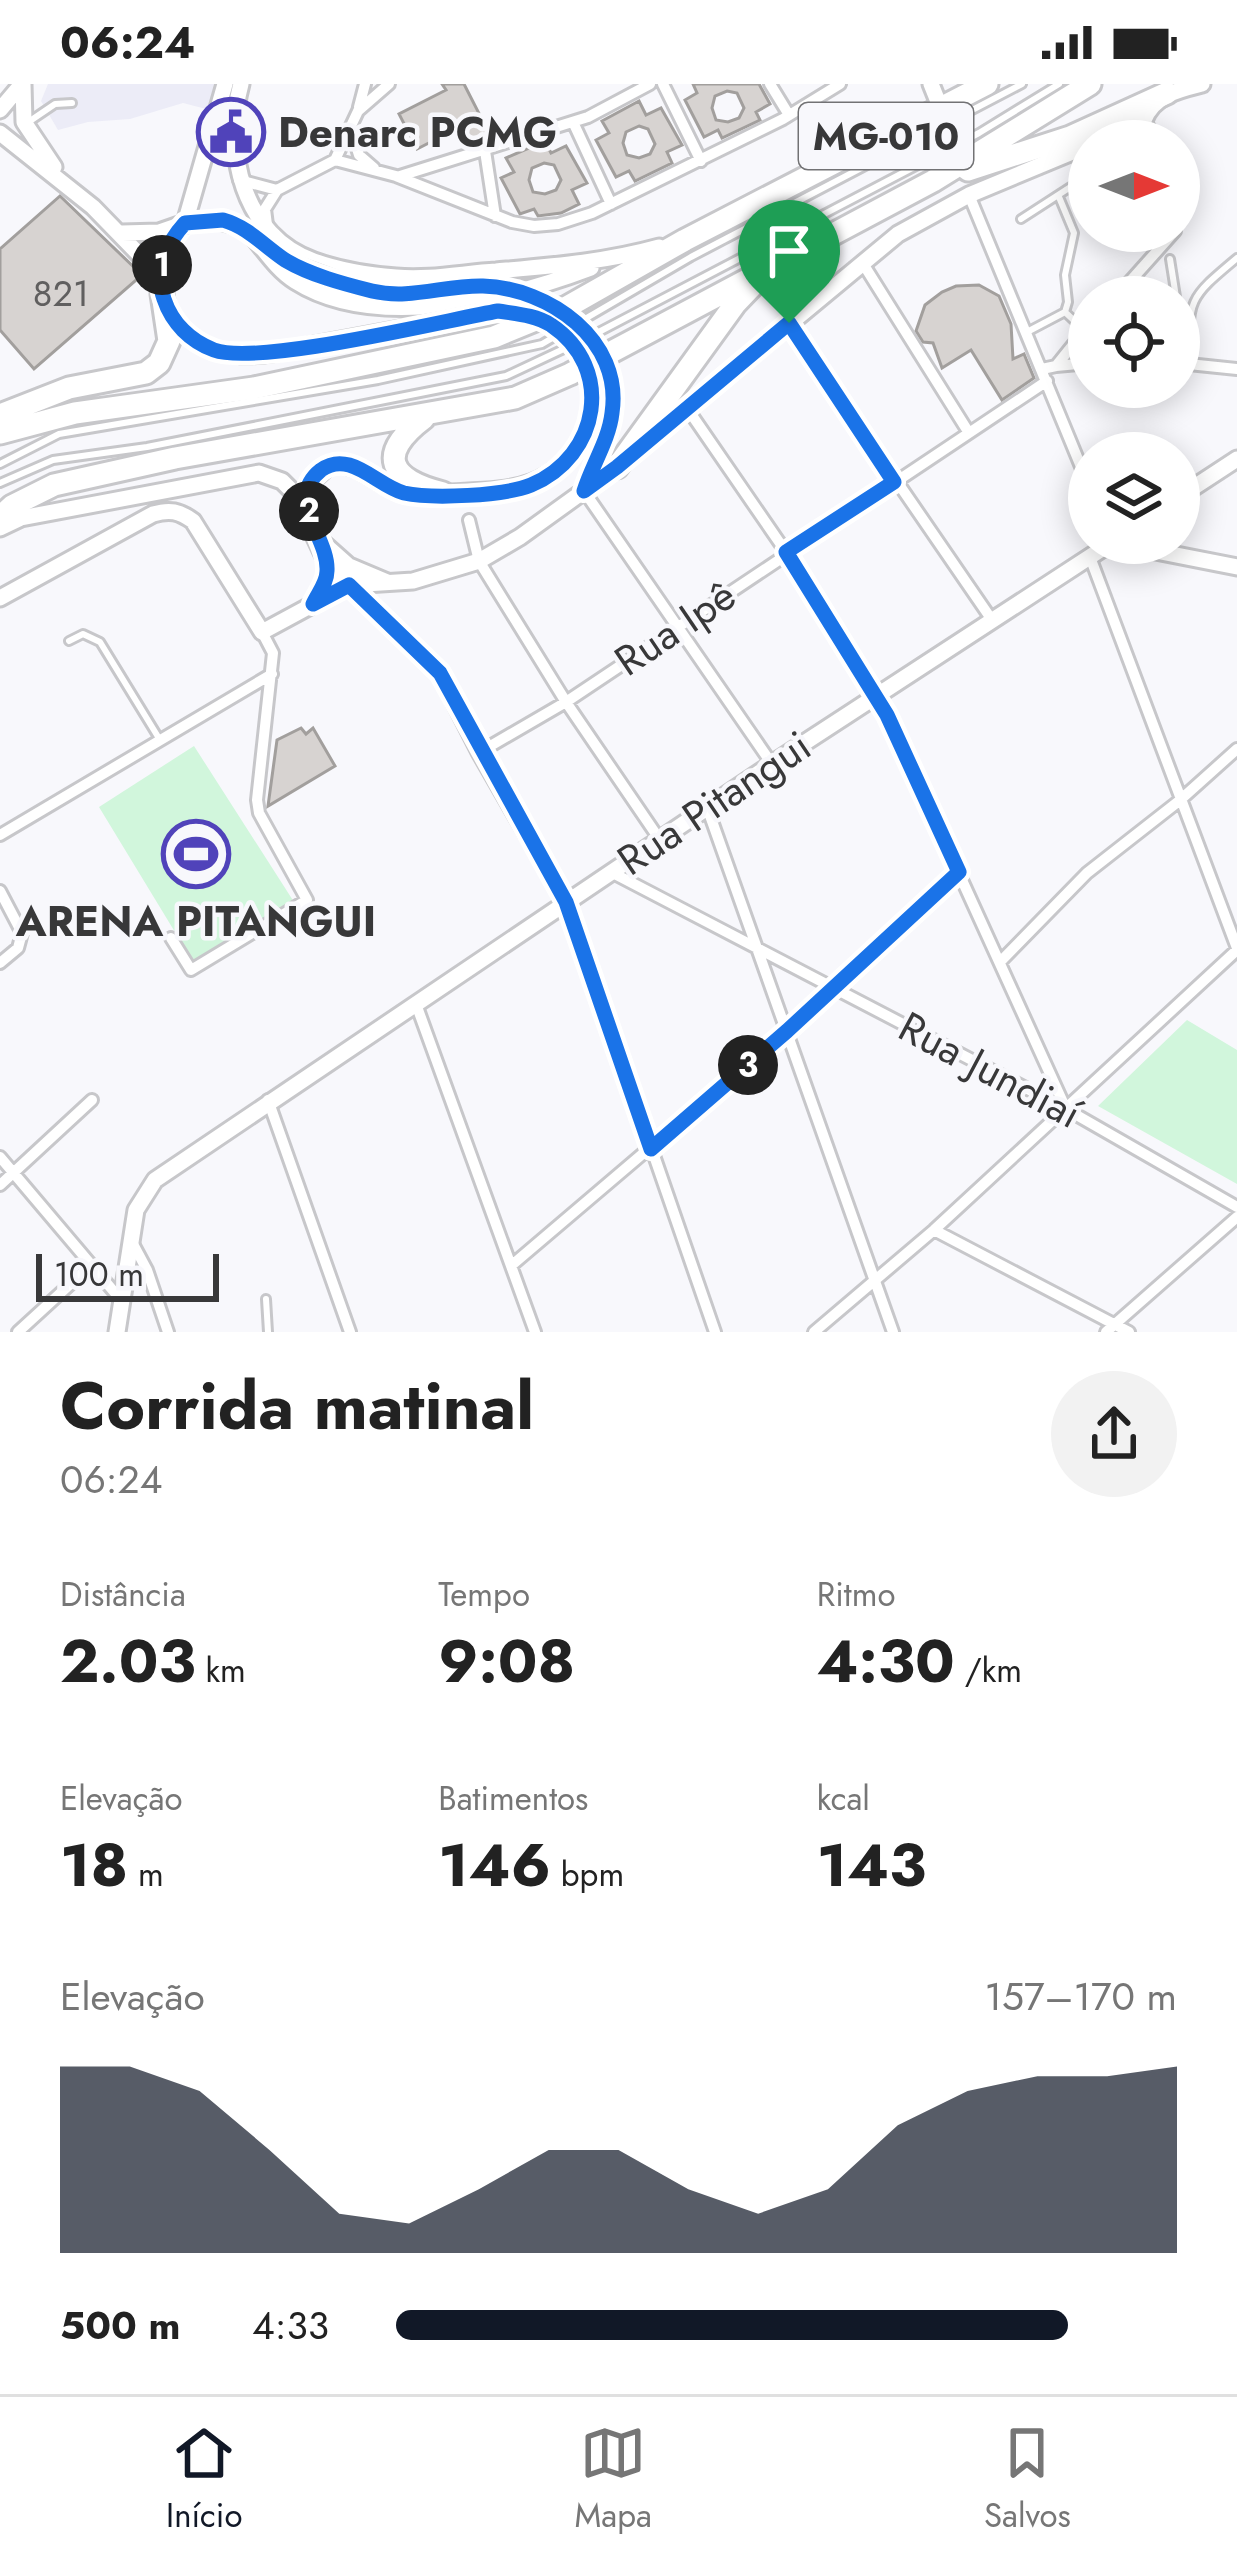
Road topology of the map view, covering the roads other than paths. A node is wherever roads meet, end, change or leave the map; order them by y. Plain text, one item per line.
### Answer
1 (23, 84) edge
2 (225, 84) edge
3 (241, 84) edge
4 (365, 84) edge
5 (389, 84) edge
6 (650, 84) edge
7 (663, 84) edge
8 (770, 84) edge
9 (840, 84) edge
10 (931, 84) edge
11 (1022, 84) edge
12 (1060, 84) edge
13 (1090, 84) edge
14 (1202, 84) edge
15 (975, 87) edge
16 (1173, 90) edge
17 (72, 104) dead end
18 (941, 109) junction
19 (0, 110) edge
20 (218, 111) junction
21 (358, 111) junction
22 (238, 114) junction
23 (790, 115) junction
24 (1149, 120) edge
25 (573, 122) junction
26 (25, 124) junction
27 (350, 126) junction
28 (0, 133) edge
29 (485, 151) junction
30 (1068, 154) edge
31 (335, 160) junction
32 (701, 161) junction
33 (375, 170) junction
34 (397, 176) junction
35 (239, 180) junction
36 (933, 181) junction
37 (67, 184) junction
38 (277, 190) junction
39 (1068, 190) edge
40 (969, 195) junction
41 (1059, 197) junction
42 (610, 204) junction
43 (495, 216) junction
44 (1021, 219) dead end
45 (185, 223) junction
46 (269, 228) junction
47 (122, 233) junction
48 (250, 233) junction
49 (686, 240) junction
50 (1156, 252) edge
51 (1237, 258) edge
52 (1170, 259) dead end
53 (610, 261) junction
54 (862, 262) junction
55 (292, 263) junction
56 (773, 264) junction
57 (1135, 276) edge
58 (1172, 276) edge
59 (161, 286) junction
60 (1200, 288) edge
61 (1065, 312) junction
62 (1068, 314) edge
63 (789, 323) junction
64 (1027, 332) junction
65 (1068, 351) edge
66 (1068, 365) edge
67 (1200, 365) edge
68 (1057, 366) junction
69 (1237, 369) edge
70 (1045, 375) junction
71 (687, 408) junction
72 (0, 416) edge
73 (427, 416) junction
74 (0, 433) edge
75 (968, 433) junction
76 (1068, 433) edge
77 (1237, 459) edge
78 (0, 464) edge
79 (617, 467) junction
80 (894, 482) junction
81 (0, 483) edge
82 (1200, 483) edge
83 (584, 491) junction
84 (443, 493) junction
85 (0, 517) edge
86 (469, 520) dead end
87 (310, 523) junction
88 (0, 528) edge
89 (320, 540) junction
90 (786, 552) junction
91 (1200, 560) edge
92 (479, 561) junction
93 (1079, 564) edge
94 (1093, 564) edge
95 (328, 566) junction
96 (1237, 567) edge
97 (349, 585) junction
98 (399, 585) junction
99 (0, 598) edge
100 (313, 604) junction
101 (992, 620) junction
102 (676, 628) junction
103 (262, 632) junction
104 (69, 641) dead end
105 (272, 674) junction
106 (877, 698) junction
107 (566, 702) junction
108 (160, 740) junction
109 (1237, 749) edge
110 (480, 752) junction
111 (772, 764) junction
112 (1179, 801) junction
113 (707, 807) junction
114 (0, 836) edge
115 (660, 840) junction
116 (611, 872) junction
117 (959, 872) junction
118 (0, 891) edge
119 (566, 902) junction
120 (171, 938) dead end
121 (758, 949) junction
122 (1237, 949) edge
123 (1000, 962) junction
124 (0, 964) edge
125 (833, 986) junction
126 (416, 1004) junction
127 (787, 1031) junction
128 (92, 1100) dead end
129 (268, 1100) junction
130 (1066, 1109) junction
131 (651, 1149) junction
132 (0, 1157) edge
133 (14, 1173) junction
134 (0, 1185) edge
135 (1237, 1207) edge
136 (1237, 1217) edge
137 (934, 1230) junction
138 (132, 1242) junction
139 (512, 1265) junction
140 (90, 1266) junction
141 (875, 1280) junction
142 (266, 1299) dead end
143 (122, 1300) junction
144 (1110, 1328) edge
145 (18, 1332) edge
146 (117, 1332) edge
147 (168, 1332) edge
148 (268, 1332) edge
149 (350, 1332) edge
150 (535, 1332) edge
151 (715, 1332) edge
152 (814, 1332) edge
153 (893, 1332) edge
154 (1129, 1332) edge

1 - 19 street
1 - 26 street
2 - 20 street
3 - 22 street
4 - 21 street
5 - 21 street
6 - 25 street
7 - 32 street
8 - 23 street
9 - 23 street
10 - 18 street
11 - 78 lane
12 - 81 lane
13 - 36 highway, MG-010
14 - 16 street
15 - 18 highway, MG-010
16 - 24 street
16 - 36 highway
17 - 26 lane
18 - 49 highway, MG-010
20 - 22 street
20 - 45 street
21 - 27 street
22 - 35 street
23 - 32 street
25 - 29 street
25 - 42 street
26 - 37 street
27 - 31 street
27 - 33 street
28 - 37 street
29 - 34 street
29 - 43 street
30 - 40 street
31 - 33 street
31 - 38 street
32 - 42 street
33 - 34 street
34 - 43 street
35 - 38 street
35 - 46 street
36 - 56 highway, MG-010
37 - 47 street
38 - 46 street
39 - 41 lane
40 - 54 street
40 - 64 street
41 - 44 lane
41 - 61 lane
42 - 43 street
45 - 47 street
45 - 48 street
45 - 59 street
46 - 53 street
46 - 55 street
47 - 59 street
48 - 53 street
48 - 55 street
49 - 53 street
49 - 74 highway, MG-010
50 - 57 street
51 - 60 lane
52 - 58 lane
54 - 63 street
54 - 75 street
55 - 83 street, bridge
56 - 73 highway, MG-010
56 - 79 highway
59 - 72 highway
59 - 84 street, bridge
61 - 62 lane
61 - 64 lane
63 - 71 street
63 - 80 street
64 - 70 street
65 - 68 street
66 - 68 street, Rua Ipê
67 - 69 street
68 - 70 street, Rua Ipê
70 - 75 street, Rua Ipê
70 - 76 street
71 - 79 street
71 - 90 street
73 - 84 highway
73 - 85 highway, MG-010
75 - 80 street, Rua Ipê
77 - 82 street
79 - 83 street
80 - 90 street, Rua Ipê
80 - 101 street
83 - 92 street
83 - 102 street
84 - 87 street
86 - 92 street
87 - 88 street
87 - 89 street
89 - 95 street
89 - 98 street
90 - 102 street, Rua Ipê
90 - 106 street
91 - 96 street
92 - 98 street
92 - 107 street
93 - 101 street, Rua Pitangui
94 - 112 street
95 - 97 street
95 - 100 street
97 - 98 street
97 - 100 street
97 - 110 street
99 - 103 street
100 - 103 street
101 - 106 street, Rua Pitangui
102 - 107 street, Rua Ipê
102 - 111 street
103 - 105 street
104 - 108 lane
105 - 108 street
105 - 120 street
106 - 111 street, Rua Pitangui
106 - 117 street
107 - 110 street, Rua Ipê
107 - 115 street
108 - 114 street
109 - 112 street
110 - 119 street
111 - 113 street, Rua Pitangui
112 - 122 street
112 - 123 street
113 - 115 street, Rua Pitangui
113 - 121 street
115 - 116 street, Rua Pitangui
116 - 119 street, Rua Pitangui
116 - 121 street, Rua Jundiaí
117 - 123 street
117 - 125 street
118 - 124 street
119 - 126 street, Rua Pitangui
119 - 131 street
121 - 125 street, Rua Jundiaí
121 - 127 street
122 - 130 street
123 - 130 street
125 - 127 street
125 - 130 street, Rua Jundiaí
126 - 129 street, Rua Pitangui
126 - 139 street
127 - 131 street
127 - 141 street
128 - 133 street
129 - 138 street, Rua Pitangui
129 - 149 street
130 - 135 street, Rua Jundiaí
130 - 137 street
131 - 139 street
131 - 151 street
132 - 133 street
133 - 134 street
133 - 140 street
136 - 144 street
137 - 141 street
137 - 144 street
138 - 143 street, Rua Pitangui
138 - 147 street
139 - 150 street
140 - 143 street
140 - 145 street
141 - 152 street
141 - 153 street
142 - 148 lane
143 - 146 street, Rua Pitangui
144 - 154 street

